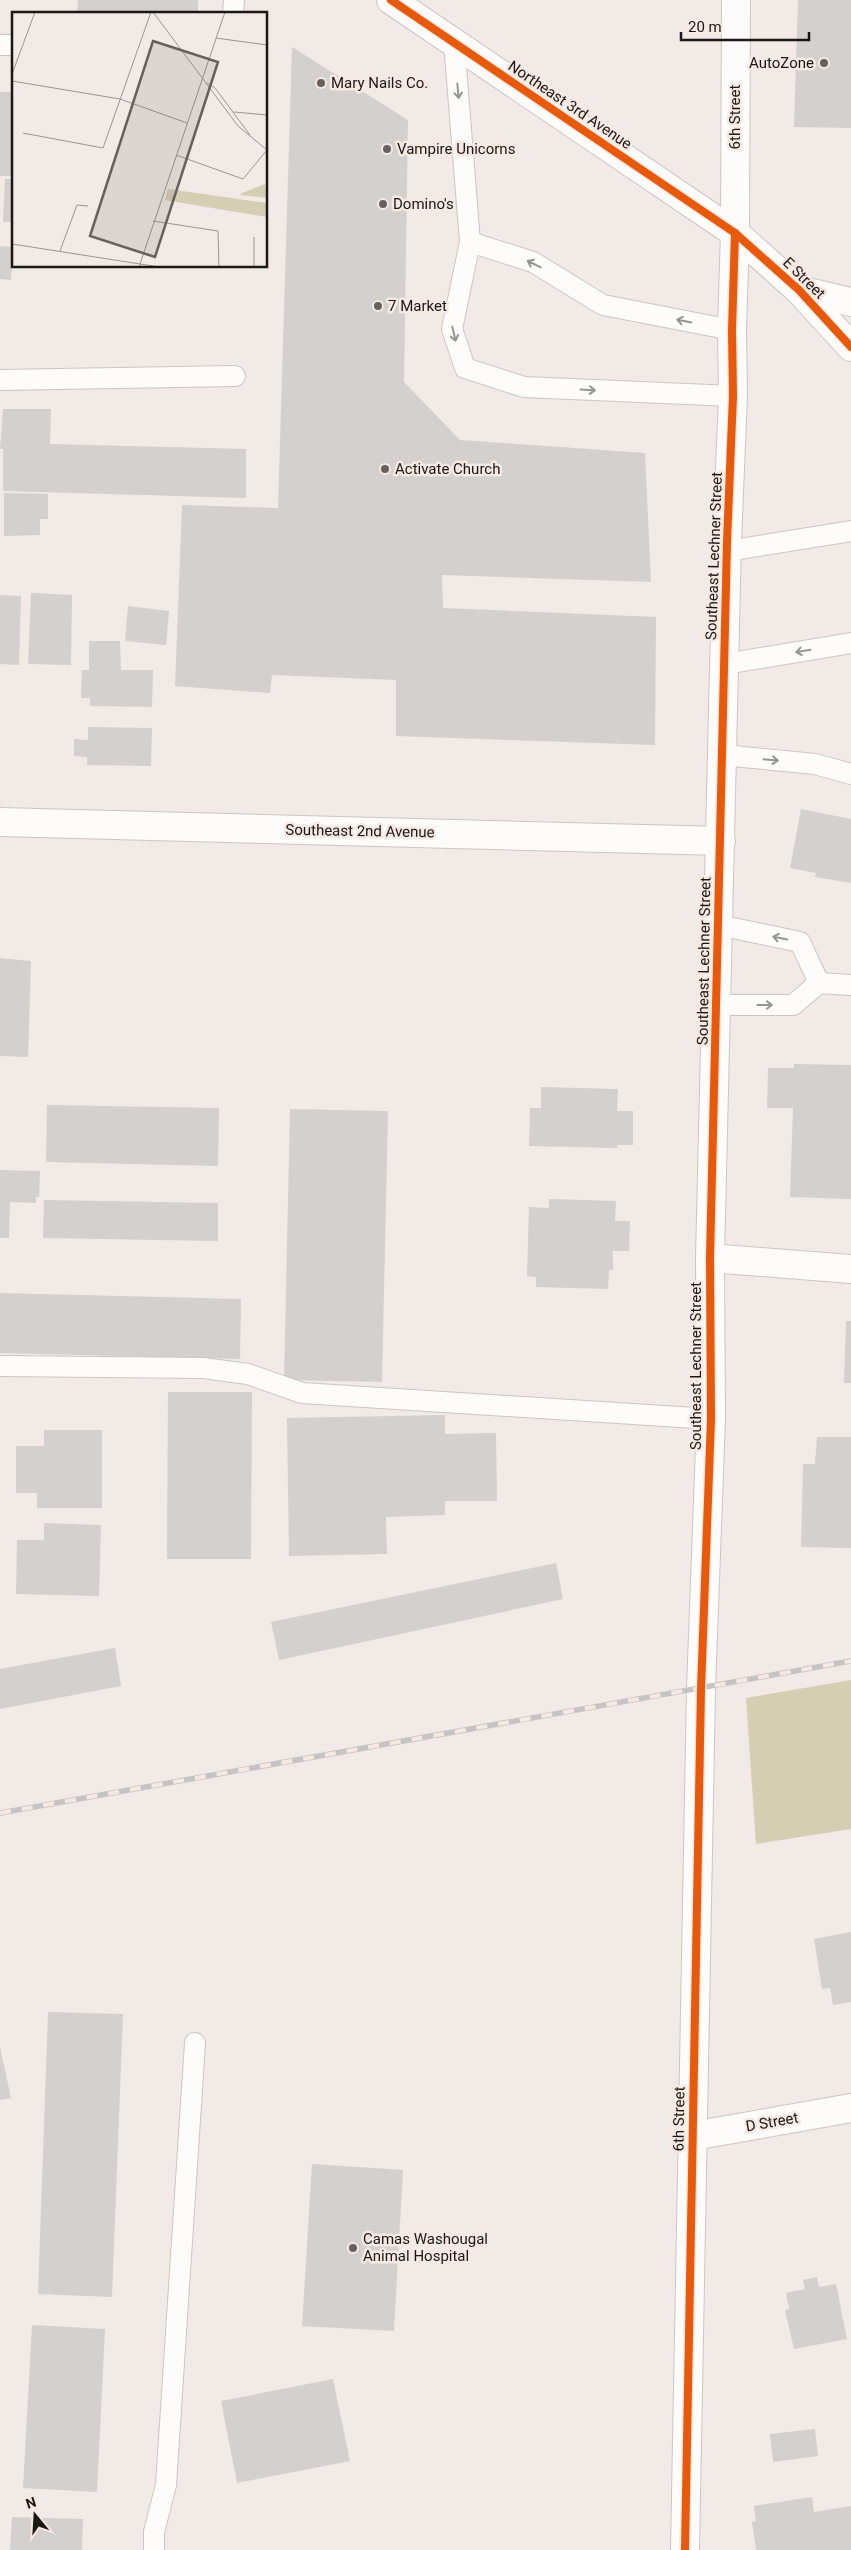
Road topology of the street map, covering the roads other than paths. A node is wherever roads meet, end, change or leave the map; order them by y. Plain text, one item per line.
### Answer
1 (736, 0) edge
2 (404, 4) edge
3 (454, 42) junction
4 (735, 233) junction
5 (470, 242) junction
6 (799, 290) junction
7 (851, 302) edge
8 (732, 330) junction
9 (851, 347) edge
10 (235, 376) dead end
11 (0, 380) edge
12 (733, 396) junction
13 (851, 531) edge
14 (727, 551) junction
15 (851, 643) edge
16 (724, 664) junction
17 (722, 756) junction
18 (851, 774) edge
19 (0, 822) edge
20 (721, 841) junction
21 (719, 925) junction
22 (819, 983) junction
23 (851, 985) edge
24 (716, 1005) junction
25 (710, 1258) junction
26 (851, 1269) edge
27 (0, 1366) edge
28 (711, 1419) junction
29 (701, 1689) joint
30 (195, 2043) dead end
31 (851, 2108) edge
32 (692, 2136) junction
33 (154, 2550) edge
34 (685, 2550) edge

1 - 4 main road, 6th Street
2 - 3 main road, Northeast 3rd Avenue
3 - 4 main road, Northeast 3rd Avenue
3 -> 5 lane
4 - 6 main road, E Street
4 - 8 main road, Southeast Lechner Street
8 -> 5 lane
5 -> 12 lane
6 - 7 main road, E Street
6 - 9 main road, E Street
8 - 12 main road, Southeast Lechner Street
10 - 11 lane
12 - 14 main road, Southeast Lechner Street
13 - 14 lane
14 - 16 main road, Southeast Lechner Street
15 -> 16 lane
16 - 17 main road, Southeast Lechner Street
17 -> 18 lane
17 - 20 main road, Southeast Lechner Street
19 - 20 main road, Southeast 2nd Avenue
20 - 21 main road, Southeast Lechner Street
22 -> 21 lane
21 - 24 main road, Southeast Lechner Street
22 - 23 lane
24 -> 22 lane
24 - 25 main road, Southeast Lechner Street
25 - 26 main road
25 - 28 main road, Southeast Lechner Street
27 - 28 lane
28 - 29 main road, Southeast Lechner Street
29 - 32 main road, 6th Street
30 - 33 lane
31 - 32 main road, D Street
32 - 34 main road, 6th Street

